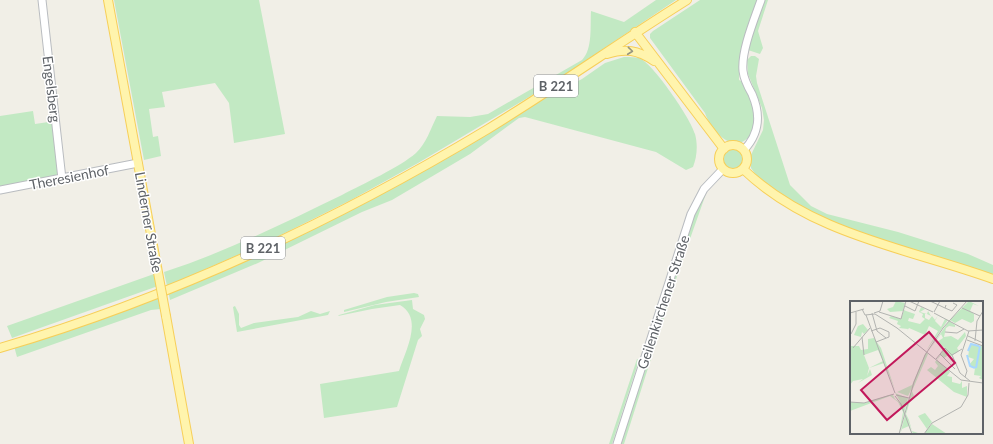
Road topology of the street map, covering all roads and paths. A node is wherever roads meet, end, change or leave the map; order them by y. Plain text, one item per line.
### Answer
1 (42, 0) edge
2 (108, 0) edge
3 (687, 0) edge
4 (761, 0) edge
5 (635, 32) junction
6 (600, 56) junction
7 (658, 63) junction
8 (724, 149) junction
9 (744, 150) junction
10 (138, 163) junction
11 (723, 169) junction
12 (743, 169) junction
13 (62, 178) junction
14 (0, 190) edge
15 (993, 279) edge
16 (0, 348) edge
17 (189, 444) edge
18 (617, 444) edge

1 - 13 street, Engelsberg
2 - 10 main road, Linderner Straße
3 - 5 main road, B 221
4 - 9 street
5 - 6 main road, B 221
5 - 7 main road
6 -> 7 main road
6 - 16 main road, B 221
7 - 8 main road
8 - 9 main road
8 - 11 main road
9 - 12 main road
10 - 13 street, Theresienhof
10 - 17 main road, Linderner Straße, bridge
11 - 12 main road
11 - 18 street, Geilenkirchener Straße
12 - 15 main road
13 - 14 street, Theresienhof

